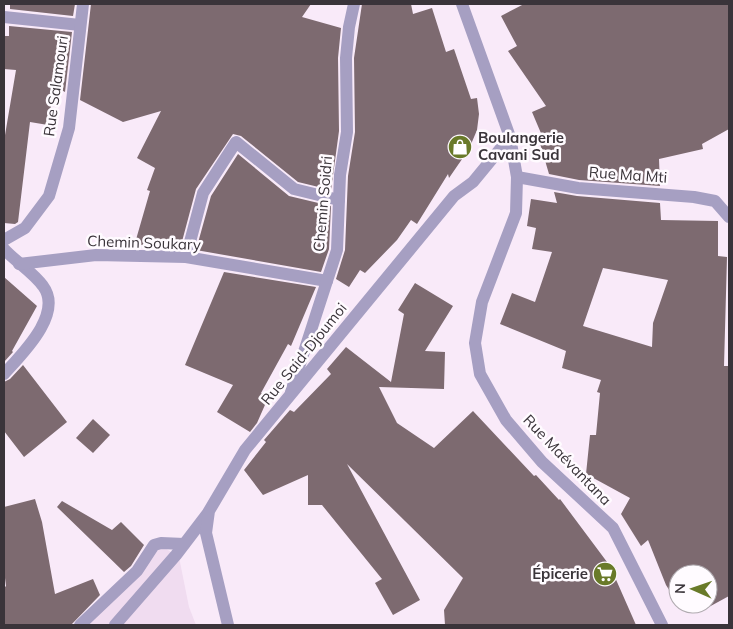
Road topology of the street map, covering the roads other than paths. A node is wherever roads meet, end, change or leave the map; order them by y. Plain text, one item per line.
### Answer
1 (83, 4) edge
2 (354, 4) edge
3 (462, 4) edge
4 (4, 17) edge
5 (80, 25) junction
6 (510, 137) junction
7 (517, 176) junction
8 (339, 205) junction
9 (729, 217) edge
10 (4, 240) edge
11 (4, 249) edge
12 (186, 258) junction
13 (19, 264) junction
14 (327, 281) junction
15 (4, 374) edge
16 (288, 401) junction
17 (209, 511) junction
18 (184, 544) junction
19 (80, 625) edge
20 (115, 625) edge
21 (228, 625) edge
22 (662, 625) edge

1 - 5 street, Rue Salamouri
2 - 8 street, Chemin Soidri
3 - 6 street, Rue Maévantana
4 - 5 street
5 - 10 street, Rue Salamouri
6 - 7 street, Rue Maévantana
6 - 16 street, Rue Said-Djoumoi
7 - 9 street, Rue Ma Mti
7 - 22 street, Rue Maévantana
8 - 12 street
8 - 14 street, Chemin Soidri
11 - 13 street
12 - 13 street, Chemin Soukary
12 - 14 street, Chemin Soukary
13 - 15 street
14 - 16 street, Chemin Soidri
16 - 17 street, Rue Said-Djoumoi
17 - 18 street
17 - 21 street, Rue Said-Djoumoi
18 - 19 street
18 - 20 street

